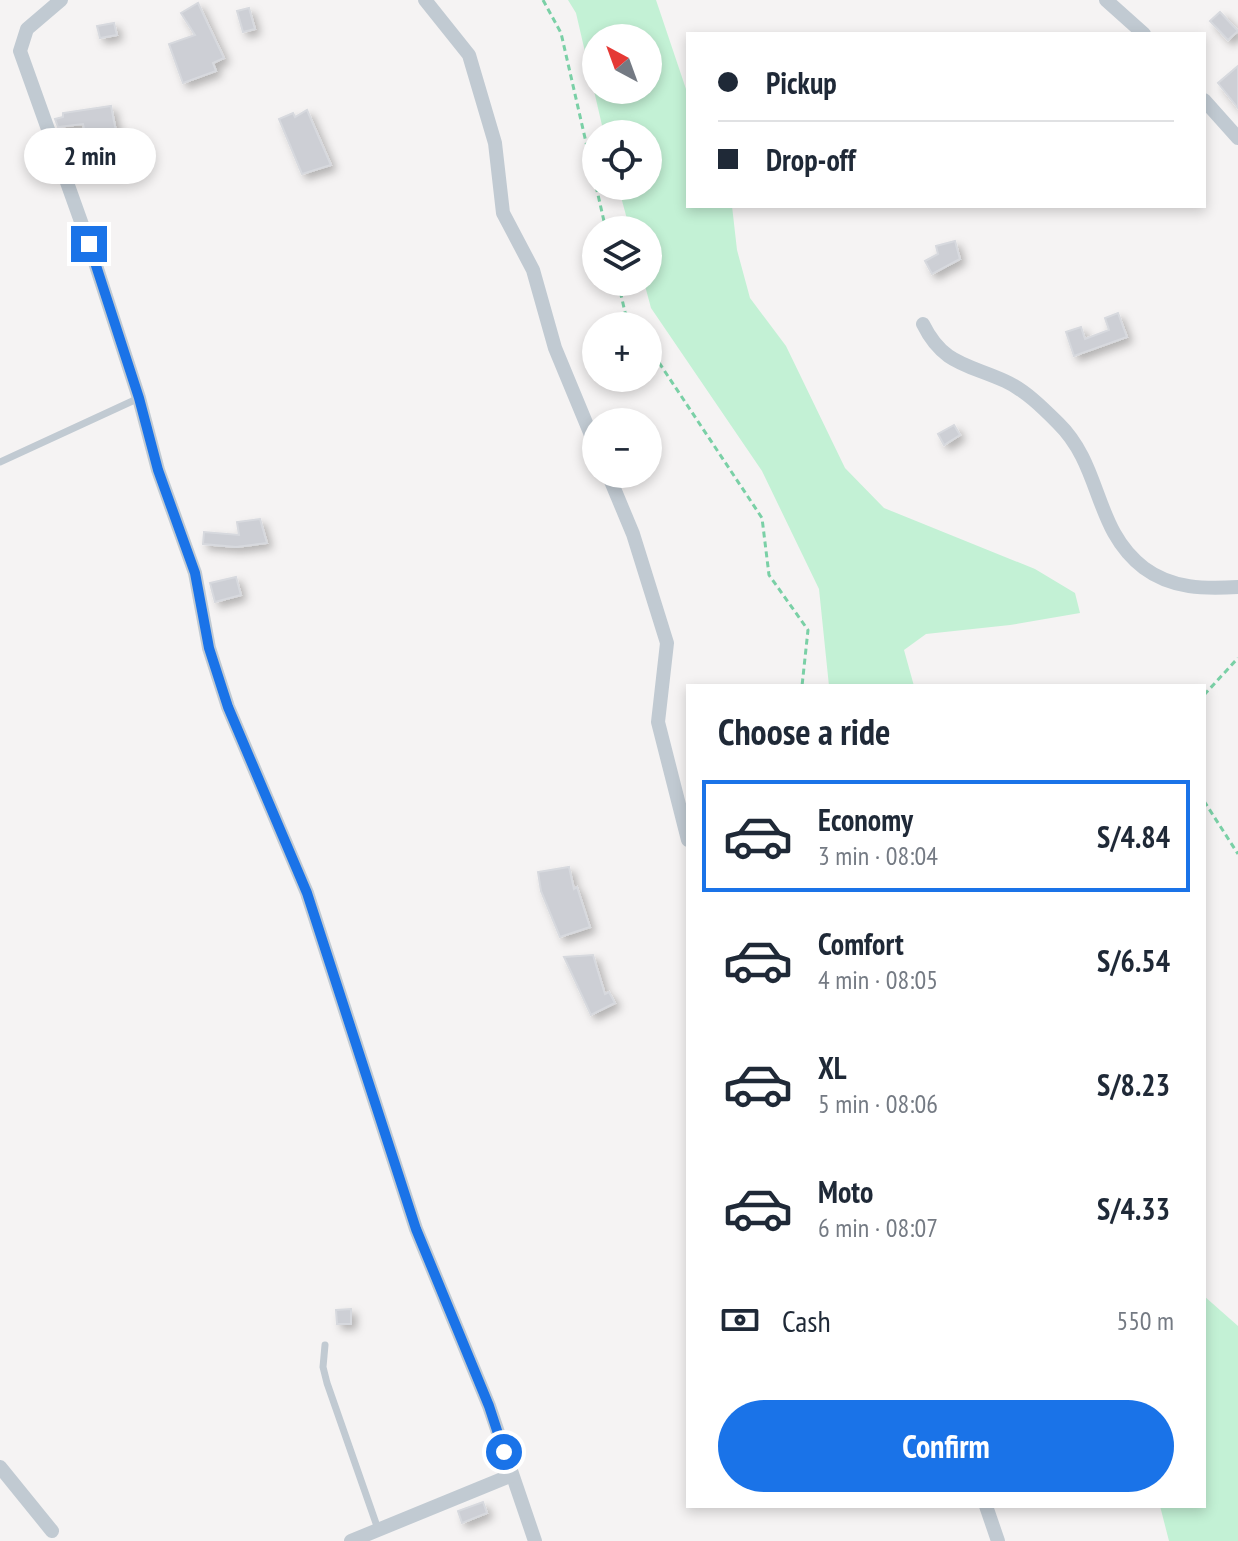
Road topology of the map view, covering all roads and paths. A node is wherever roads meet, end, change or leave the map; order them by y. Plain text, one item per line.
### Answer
1 (61, 0) edge
2 (425, 0) edge
3 (543, 0) edge
4 (1106, 0) edge
5 (1142, 32) edge
6 (1206, 102) edge
7 (582, 125) edge
8 (1238, 138) edge
9 (923, 324) dead end
10 (662, 367) edge
11 (139, 398) junction
12 (582, 413) edge
13 (0, 462) edge
14 (614, 488) edge
15 (1238, 587) edge
16 (1238, 658) edge
17 (802, 684) edge
18 (1206, 693) edge
19 (1206, 804) edge
20 (686, 832) edge
21 (1238, 854) edge
22 (325, 1345) dead end
23 (0, 1467) edge
24 (512, 1475) junction
25 (987, 1508) edge
26 (378, 1529) junction
27 (52, 1531) dead end
28 (351, 1541) edge
29 (535, 1541) edge
30 (998, 1541) edge

1 - 11 street
2 - 12 street
3 - 7 path
4 - 5 street
6 - 8 street
9 - 15 street
10 - 17 path
11 - 13 lane
11 - 24 street
14 - 20 street
16 - 18 path
19 - 21 path
22 - 26 lane
23 - 27 street
24 - 26 street
24 - 29 street
25 - 30 street
26 - 28 street

